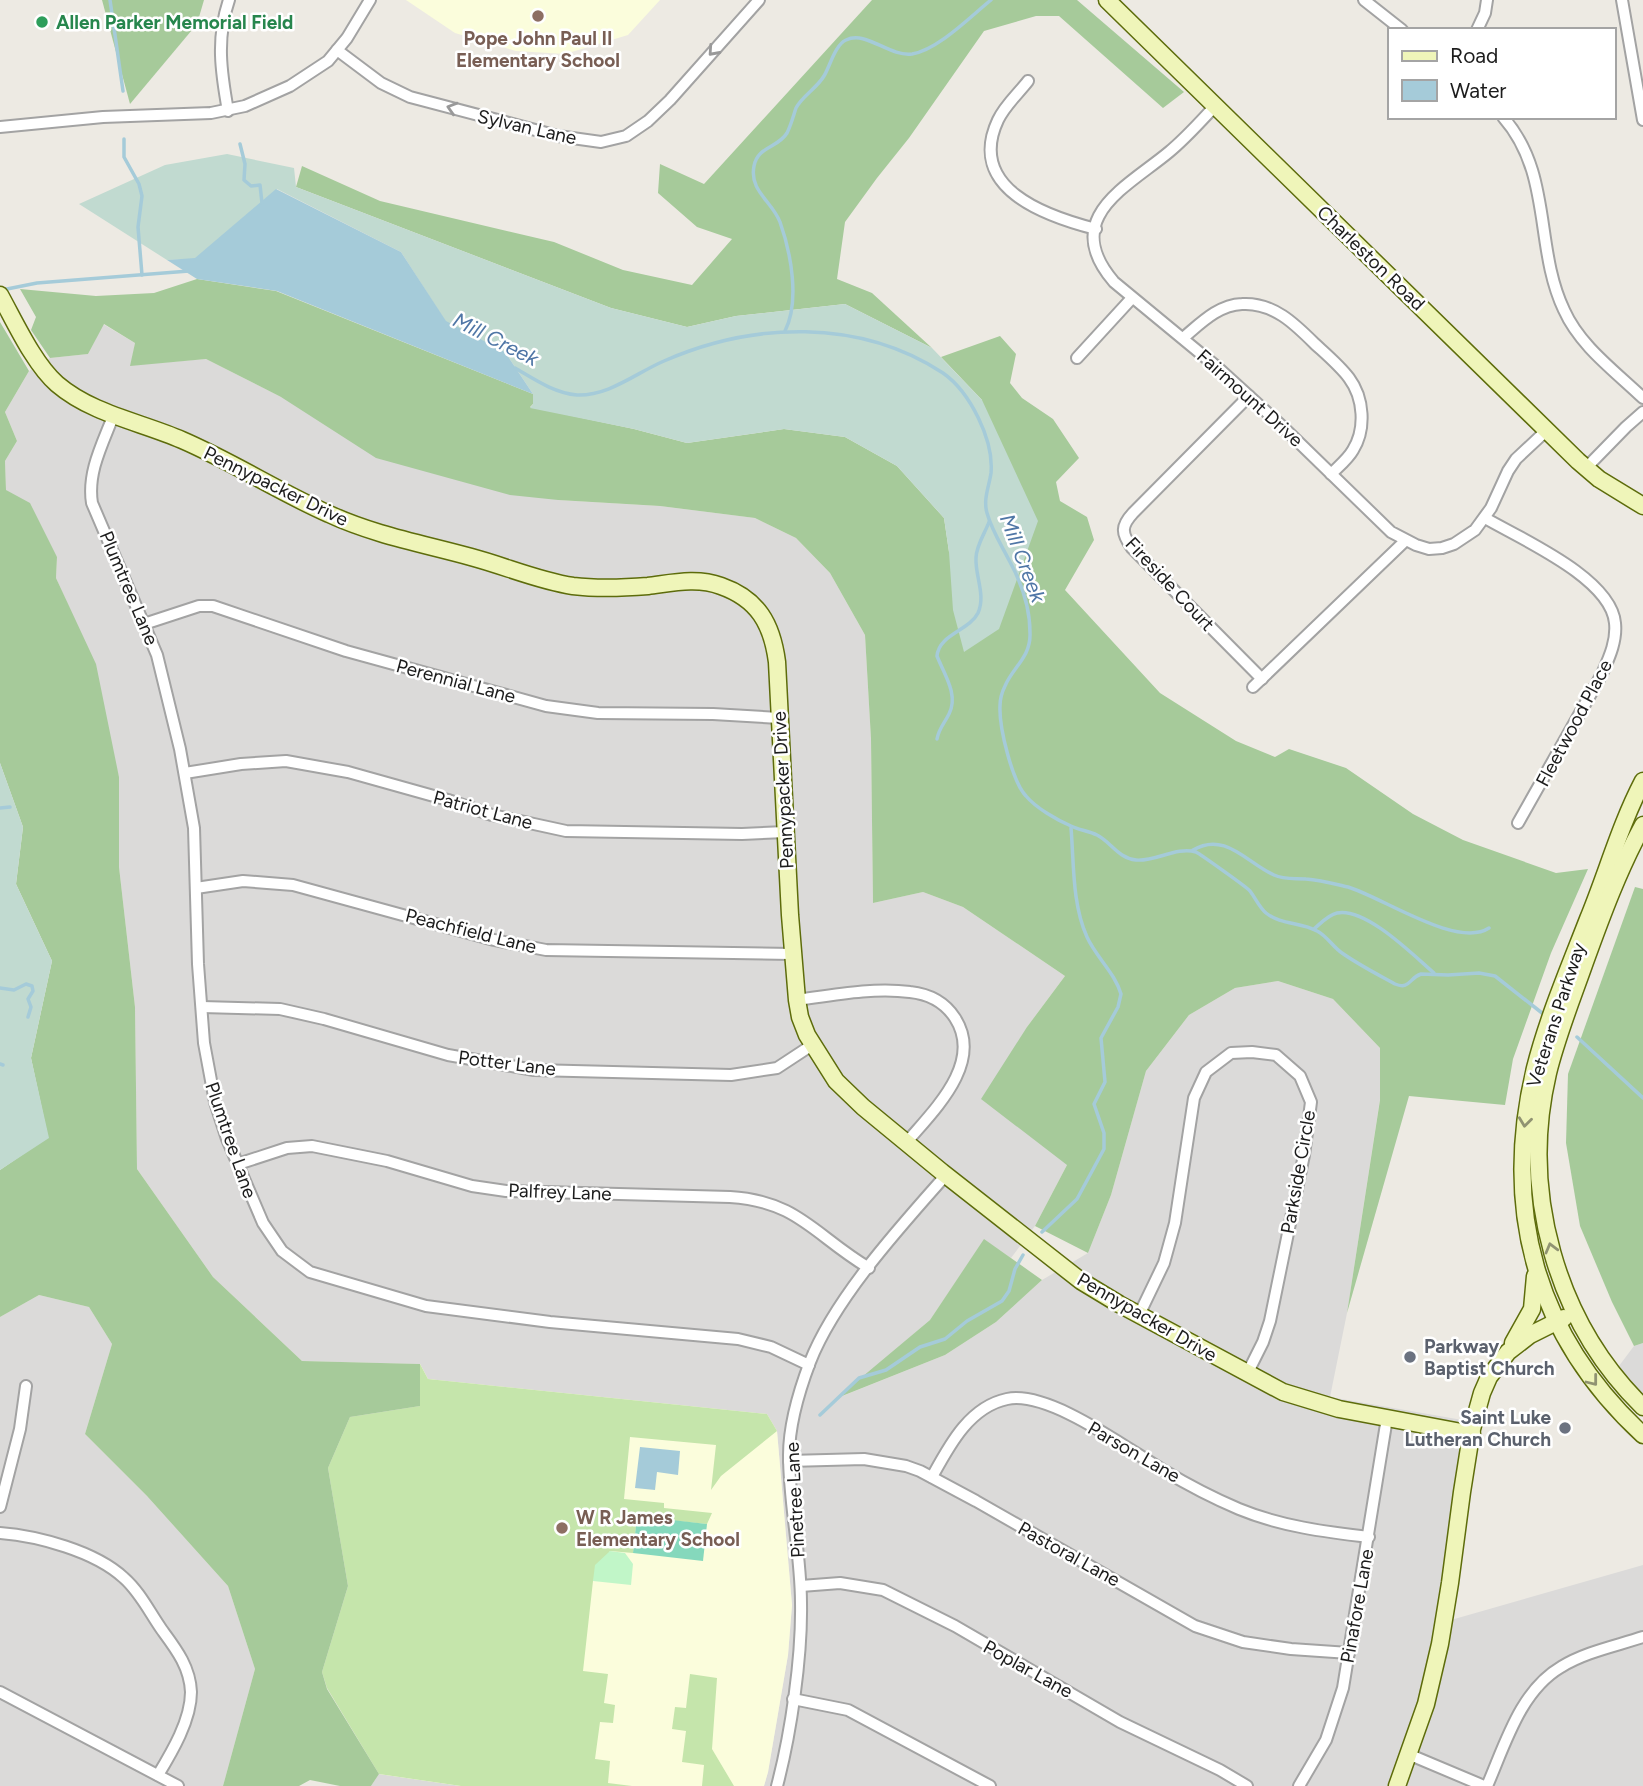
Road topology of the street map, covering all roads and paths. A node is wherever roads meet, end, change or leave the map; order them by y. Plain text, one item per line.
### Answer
1 (229, 0) edge
2 (370, 0) edge
3 (759, 0) edge
4 (1107, 0) edge
5 (1364, 0) edge
6 (1488, 0) edge
7 (1622, 0) edge
8 (1399, 28) edge
9 (1478, 28) edge
10 (337, 50) junction
11 (1028, 82) dead end
12 (1215, 106) junction
13 (229, 111) junction
14 (1505, 119) edge
15 (1643, 120) edge
16 (0, 127) edge
17 (1096, 229) junction
18 (1, 296) edge
19 (1132, 298) junction
20 (1183, 338) junction
21 (1077, 358) dead end
22 (1249, 396) junction
23 (1643, 398) edge
24 (1643, 412) edge
25 (114, 414) junction
26 (1547, 430) junction
27 (1586, 468) junction
28 (1331, 474) junction
29 (1643, 506) edge
30 (1485, 518) junction
31 (1405, 541) junction
32 (144, 624) junction
33 (1262, 679) junction
34 (1253, 687) dead end
35 (779, 719) junction
36 (185, 773) junction
37 (1643, 781) edge
38 (1638, 805) edge
39 (1518, 823) dead end
40 (1643, 825) edge
41 (785, 832) junction
42 (196, 888) junction
43 (792, 954) junction
44 (797, 1000) junction
45 (202, 1007) junction
46 (812, 1045) junction
47 (906, 1143) junction
48 (238, 1164) junction
49 (946, 1175) junction
50 (1534, 1263) junction
51 (869, 1268) junction
52 (1575, 1311) junction
53 (1139, 1315) junction
54 (1557, 1323) junction
55 (1508, 1352) junction
56 (809, 1365) junction
57 (1247, 1374) junction
58 (26, 1386) dead end
59 (1643, 1407) edge
60 (1387, 1418) junction
61 (1472, 1434) junction
62 (1643, 1435) edge
63 (789, 1461) junction
64 (932, 1477) junction
65 (0, 1507) edge
66 (0, 1532) edge
67 (1369, 1538) junction
68 (801, 1586) junction
69 (1643, 1637) edge
70 (1349, 1653) junction
71 (0, 1692) edge
72 (793, 1699) junction
73 (1408, 1754) junction
74 (158, 1775) junction
75 (178, 1786) edge
76 (777, 1786) edge
77 (990, 1786) edge
78 (1247, 1786) edge
79 (1299, 1786) edge
80 (1397, 1786) edge
81 (1485, 1786) edge

1 - 13 street
2 - 10 street
3 -> 10 street, Sylvan Lane
4 - 12 street, Charleston Road
5 - 8 street
6 - 9 street
7 - 15 street
10 - 13 street
11 - 17 street
12 - 17 street
12 - 26 street, Charleston Road
13 - 16 street
14 - 23 street
17 - 19 street, Fairmount Drive
18 - 25 street, Pennypacker Drive
19 - 20 street, Fairmount Drive
19 - 21 street
20 - 22 street, Fairmount Drive
20 - 28 street
22 - 28 street, Fairmount Drive
22 - 33 street, Fireside Court
24 - 27 street
25 - 32 street, Plumtree Lane
25 - 35 street, Pennypacker Drive
26 - 27 street, Charleston Road
26 - 30 street, Fairmount Drive
27 - 29 street, Charleston Road
28 - 31 street, Fairmount Drive
30 - 31 street, Fairmount Drive
30 - 39 street, Fleetwood Place
31 - 33 street
32 - 35 street, Perennial Lane
32 - 36 street, Plumtree Lane
33 - 34 street
35 - 41 street, Pennypacker Drive
36 - 41 street, Patriot Lane
36 - 42 street, Plumtree Lane
37 - 38 street, Veterans Parkway
38 -> 50 street, Veterans Parkway
52 -> 40 street, Veterans Parkway
41 - 43 street, Pennypacker Drive
42 - 43 street, Peachfield Lane
42 - 45 street, Plumtree Lane
43 - 44 street, Pennypacker Drive
44 - 46 street, Pennypacker Drive
44 - 47 street
45 - 46 street, Potter Lane
45 - 48 street, Plumtree Lane
46 - 47 street, Pennypacker Drive
47 - 49 street, Pennypacker Drive
48 - 51 street, Palfrey Lane
48 - 56 street, Plumtree Lane
49 - 51 street, Pinetree Lane
49 - 53 street, Pennypacker Drive
50 - 54 street, Veterans Parkway
50 - 55 street
51 - 56 street, Pinetree Lane
52 - 54 street
52 - 59 street, Veterans Parkway
53 - 57 street, Pennypacker Drive
53 - 57 street, Parkside Circle
54 - 55 street
54 -> 62 street, Veterans Parkway
55 - 61 street
56 - 63 street, Pinetree Lane
57 - 60 street, Pennypacker Drive
58 - 65 street
60 - 61 street, Pennypacker Drive
60 - 67 street, Pinafore Lane
61 - 73 street
63 - 64 street, Pastoral Lane
63 - 68 street, Pinetree Lane
64 - 67 street, Parson Lane
64 - 70 street, Pastoral Lane
66 - 74 street
67 - 70 street, Pinafore Lane
68 - 72 street, Pinetree Lane
68 - 78 street, Poplar Lane
69 - 81 street
70 - 79 street, Pinafore Lane
71 - 74 street
72 - 76 street, Pinetree Lane
72 - 77 street
73 - 80 street
73 - 81 street
74 - 75 street

